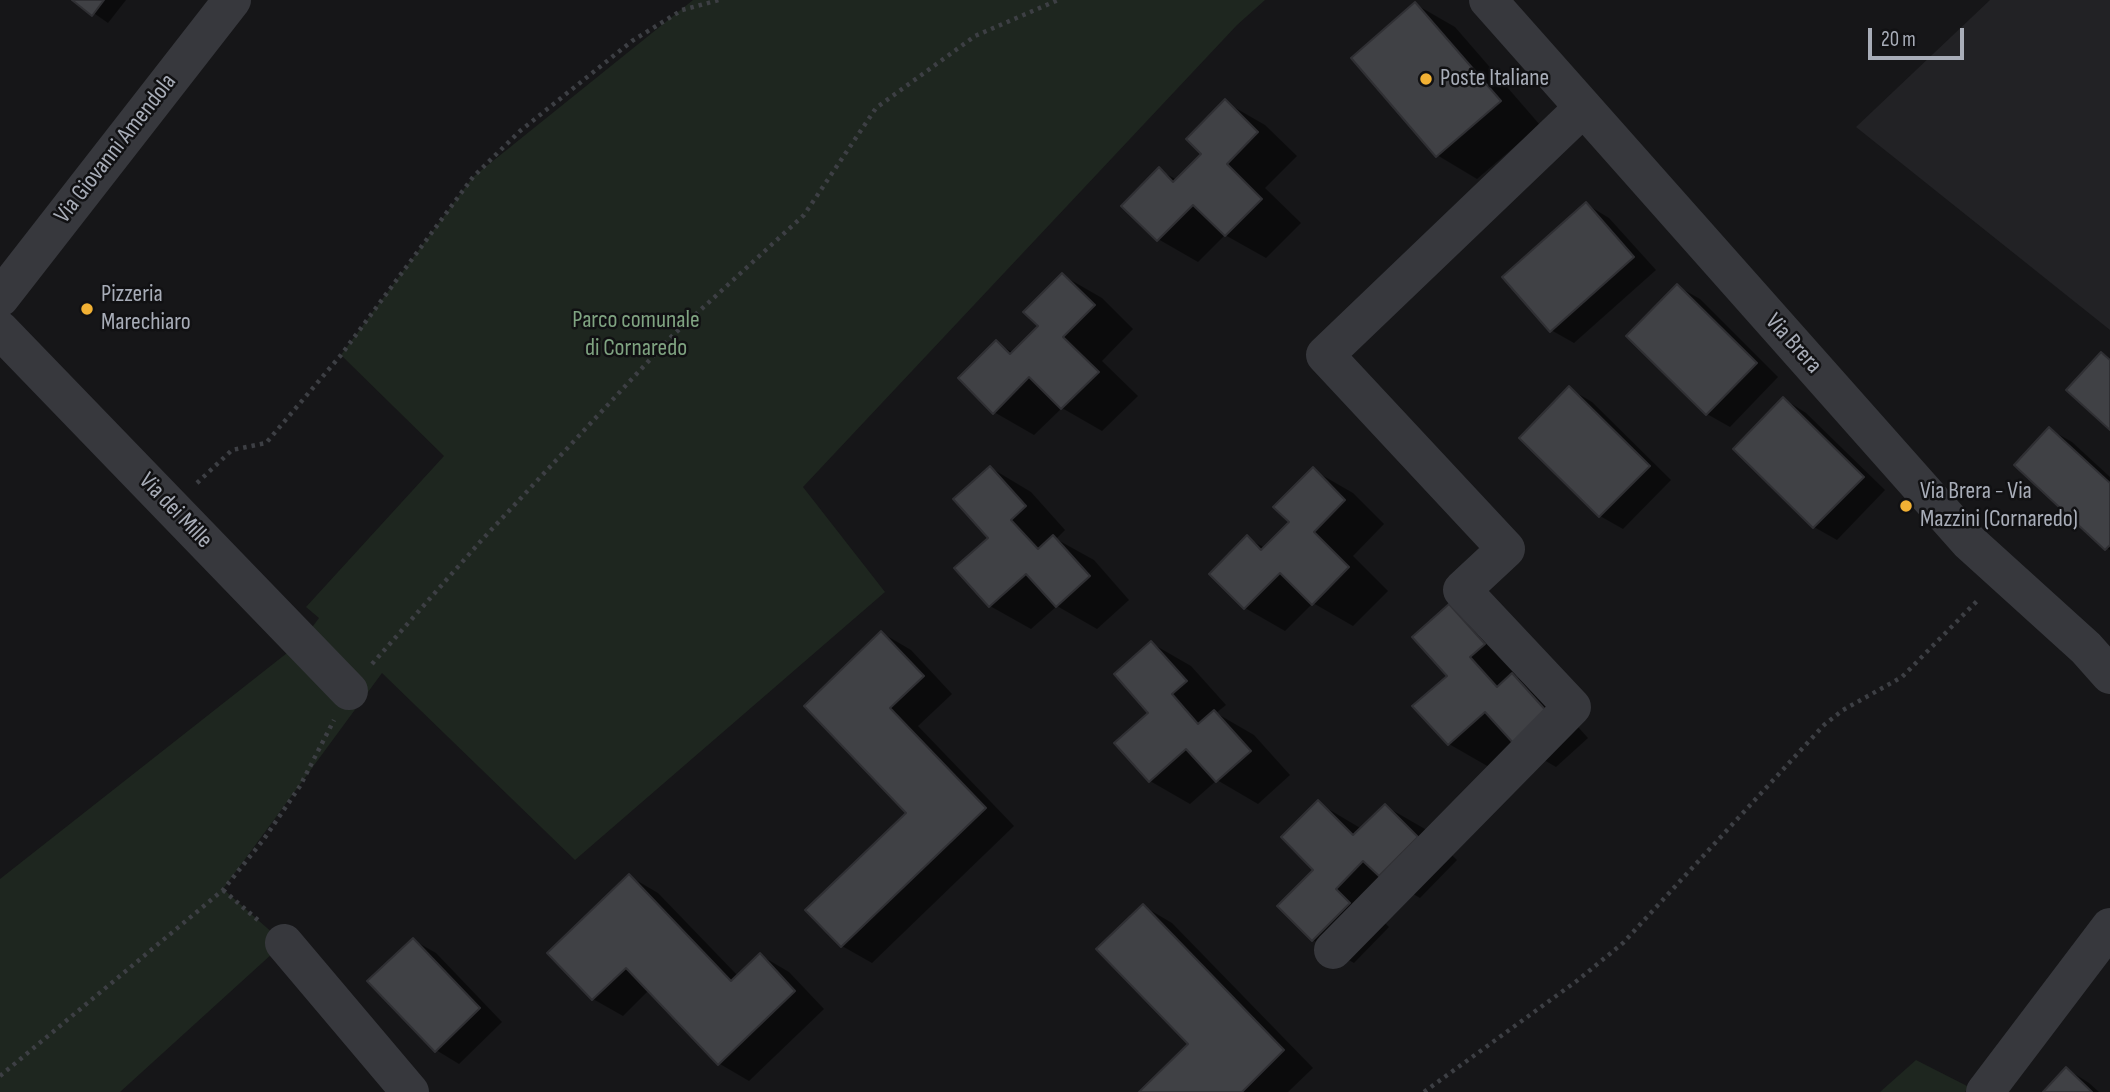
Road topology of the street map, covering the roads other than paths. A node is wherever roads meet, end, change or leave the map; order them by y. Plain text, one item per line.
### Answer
1 (232, 0) edge
2 (1488, 0) edge
3 (1583, 108) junction
4 (0, 298) edge
5 (0, 330) edge
6 (2110, 675) edge
7 (349, 691) road end
8 (2110, 927) edge
9 (284, 943) road end
10 (1333, 950) dead end
11 (410, 1092) edge
12 (1985, 1092) edge

1 - 4 street, Via Giovanni Amendola
2 - 3 street, Via Brera
3 - 6 street, Via Brera
3 - 10 street
5 - 7 street, Via dei Mille
8 - 12 street
9 - 11 street

